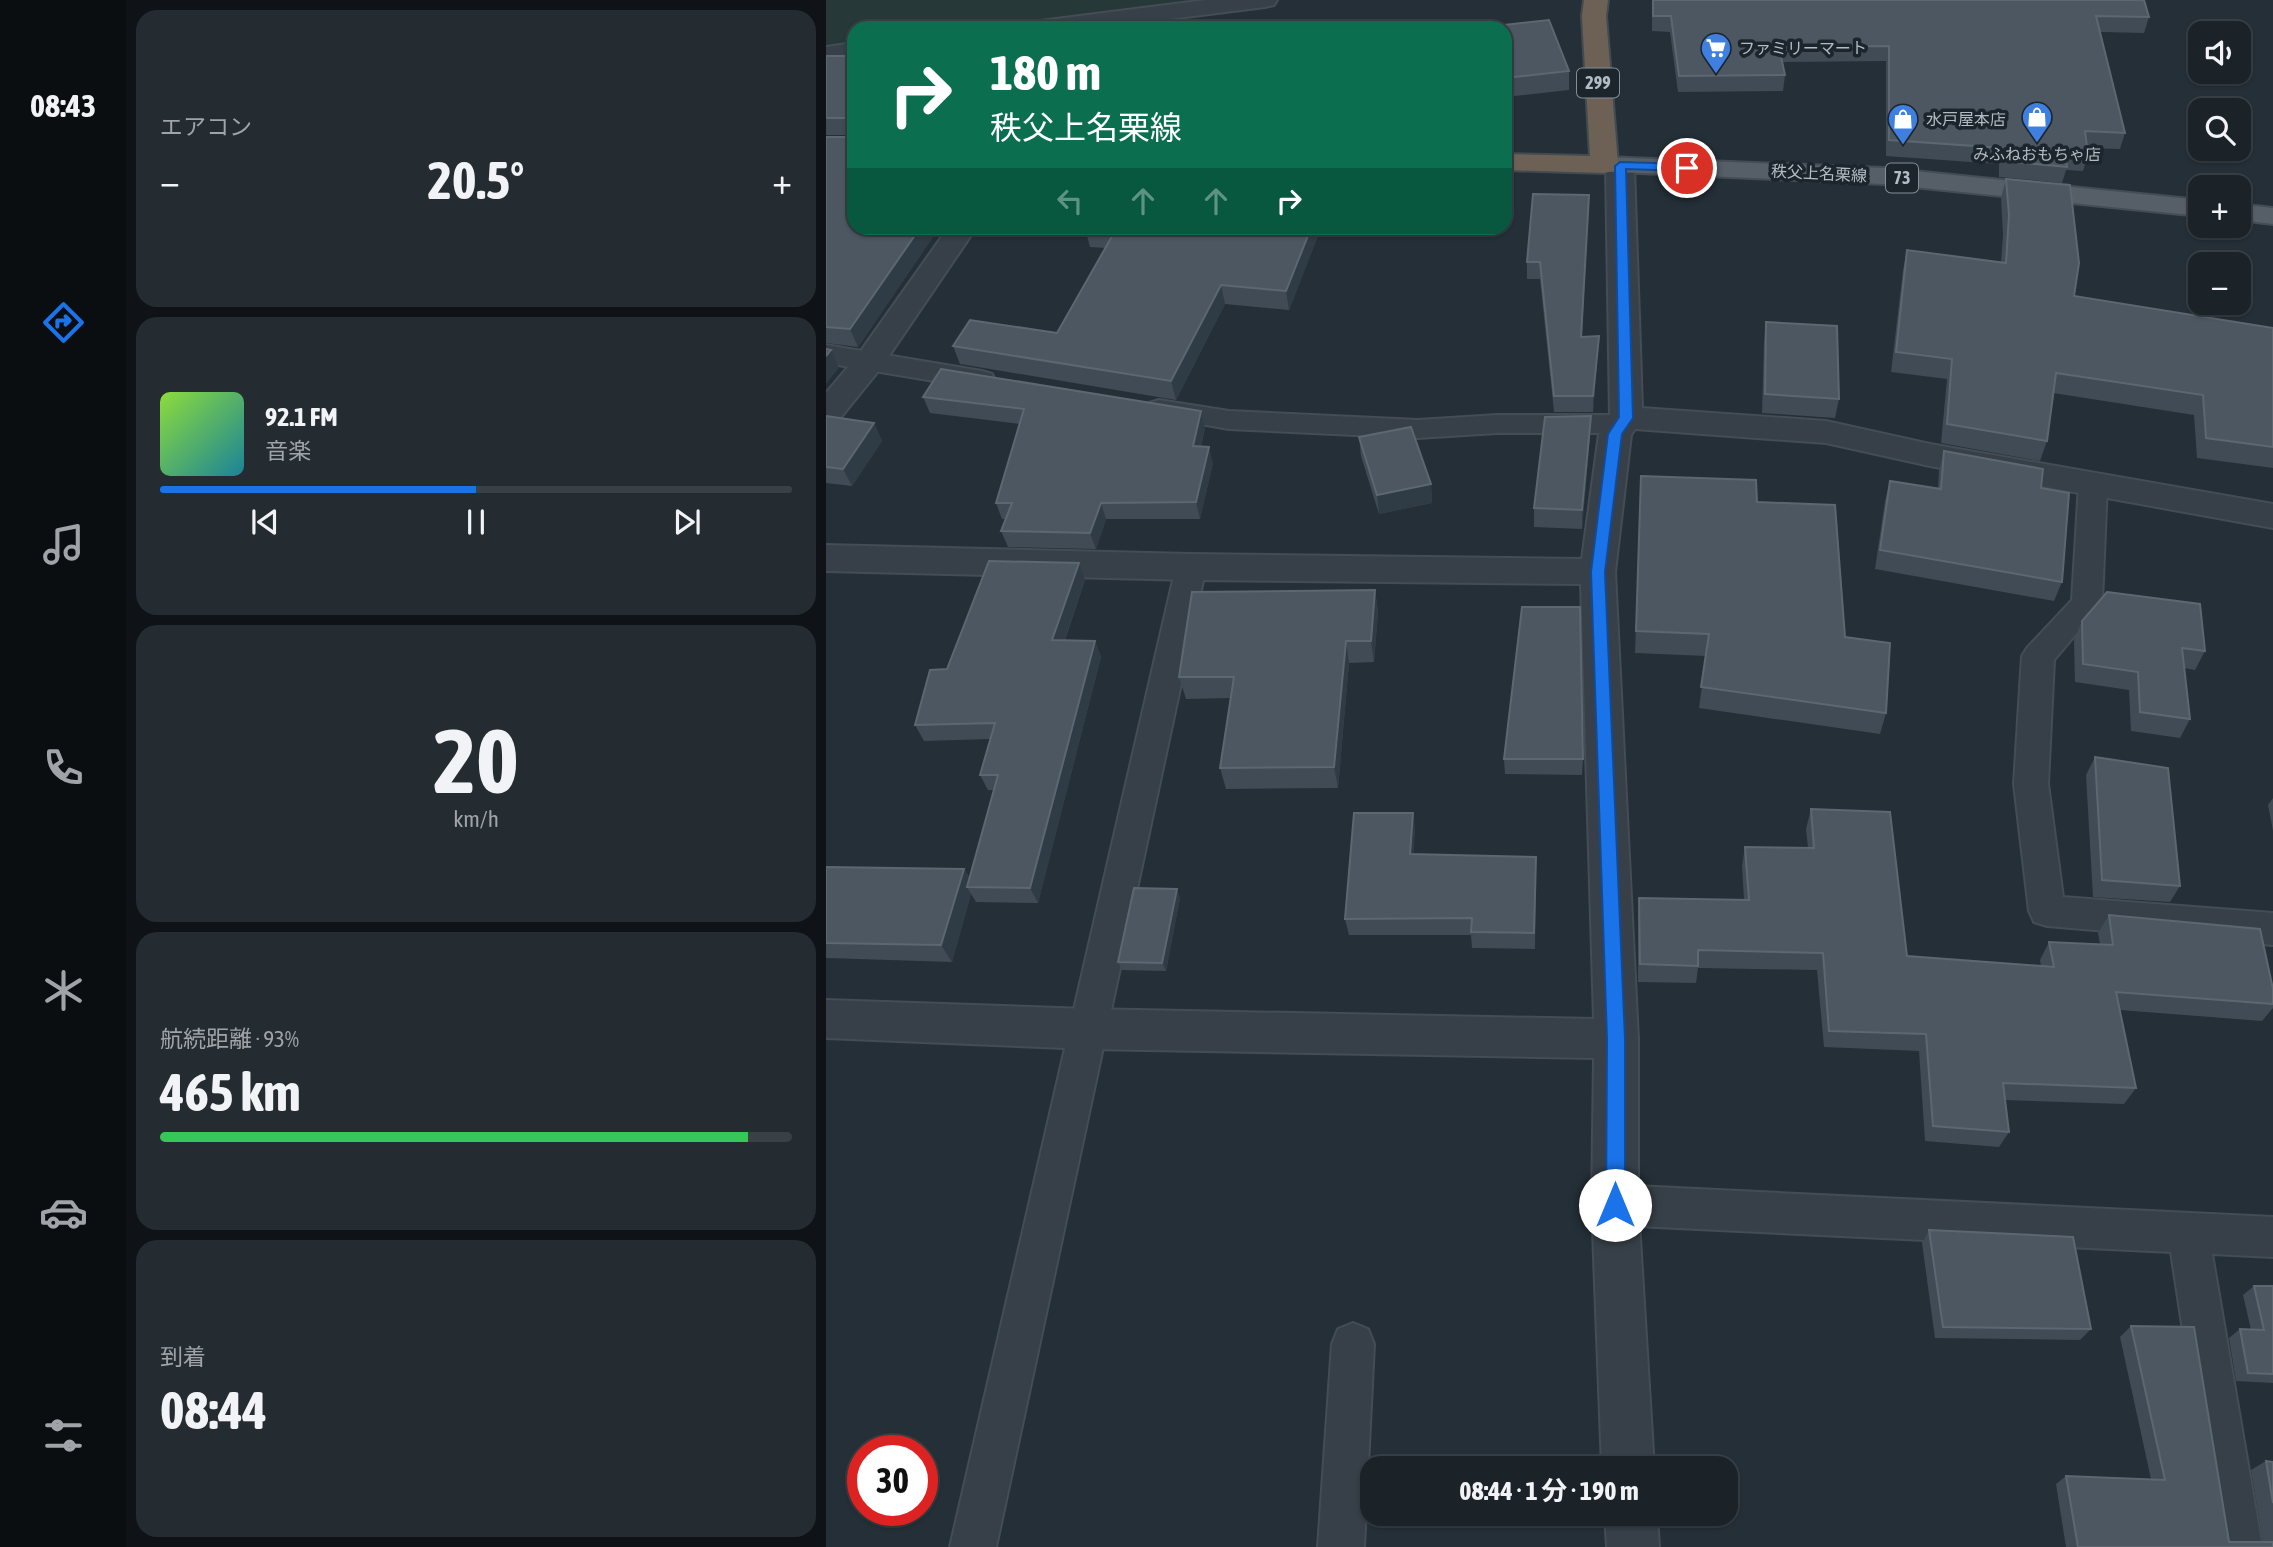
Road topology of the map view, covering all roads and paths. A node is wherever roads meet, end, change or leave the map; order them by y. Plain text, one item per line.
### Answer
1 (1265, 0) edge
2 (1596, 0) edge
3 (1097, 21) edge
4 (847, 52) edge
5 (826, 55) edge
6 (1512, 162) edge
7 (1612, 165) junction
8 (2188, 207) edge
9 (2251, 213) edge
10 (2273, 216) edge
11 (957, 235) edge
12 (826, 354) edge
13 (869, 362) junction
14 (1003, 383) edge
15 (1136, 405) edge
16 (826, 414) edge
17 (1624, 421) junction
18 (2093, 484) junction
19 (2273, 516) edge
20 (826, 558) edge
21 (1191, 567) junction
22 (1598, 572) junction
23 (2273, 929) edge
24 (826, 1019) edge
25 (1088, 1029) junction
26 (1616, 1039) junction
27 (1615, 1205) junction
28 (2189, 1233) junction
29 (2273, 1237) edge
30 (1353, 1345) dead end
31 (1627, 1456) edge
32 (1632, 1526) edge
33 (973, 1547) edge
34 (1341, 1547) edge
35 (1633, 1547) edge
36 (2239, 1547) edge

1 - 3 street
2 - 7 highway, 299
4 - 5 street
6 - 7 highway
7 - 8 main road, 秩父上名栗線 / 73
7 - 17 street
9 - 10 main road
11 - 13 street
12 - 13 lane
13 - 14 lane
13 - 16 street
15 - 17 lane
17 - 18 street
17 - 22 street
18 - 19 street
18 - 23 lane
20 - 21 street
21 - 22 street
21 - 25 lane
22 - 26 street
24 - 25 street
25 - 26 street
25 - 33 lane
26 - 27 street
27 - 28 lane
27 - 31 street
28 - 29 lane
28 - 36 lane
30 - 34 lane
32 - 35 street

